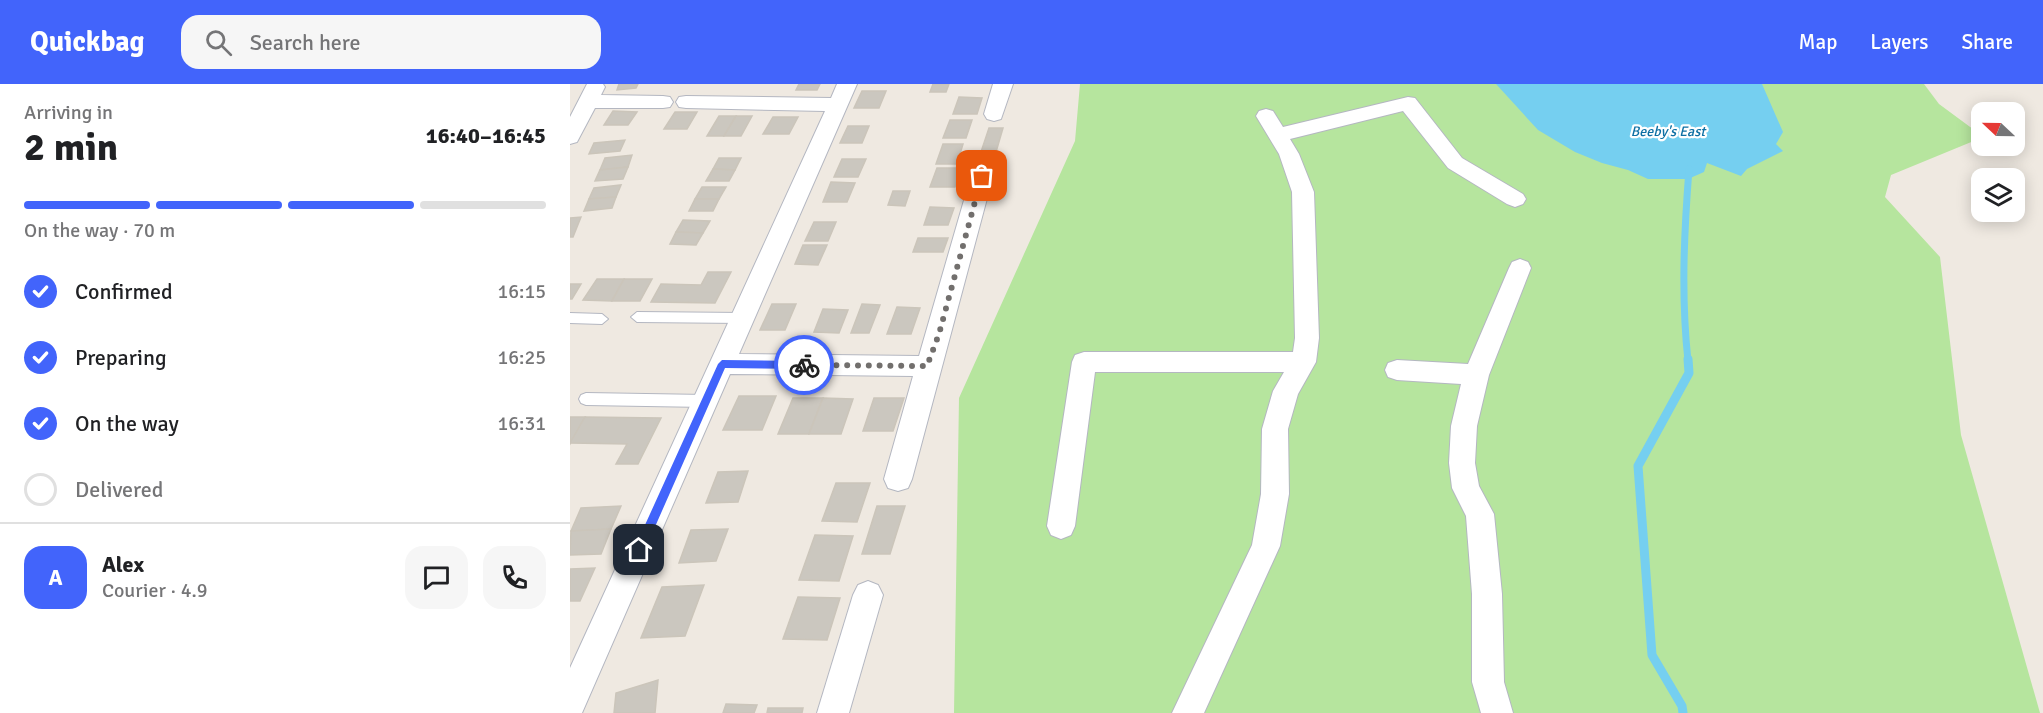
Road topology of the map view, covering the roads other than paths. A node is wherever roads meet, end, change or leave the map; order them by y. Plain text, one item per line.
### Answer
1 (1003, 84) edge
2 (592, 93) edge
3 (842, 94) edge
4 (663, 102) dead end
5 (686, 102) dead end
6 (994, 114) dead end
7 (570, 137) edge
8 (982, 176) dead end
9 (1515, 199) dead end
10 (1520, 268) dead end
11 (637, 317) dead end
12 (570, 318) edge
13 (743, 318) junction
14 (602, 319) dead end
15 (1304, 362) junction
16 (722, 364) junction
17 (927, 366) junction
18 (1397, 370) dead end
19 (1476, 375) junction
20 (586, 399) dead end
21 (706, 401) junction
22 (898, 479) dead end
23 (1060, 526) dead end
24 (868, 595) dead end
25 (570, 703) edge
26 (1190, 712) edge
27 (833, 713) edge
28 (1497, 713) edge

1 - 6 street
2 - 4 street
2 - 7 street
3 - 5 street
3 - 13 street
8 - 17 street
9 - 15 street
10 - 19 street
11 - 13 lane
12 - 14 lane
13 - 16 street
15 - 23 street
15 - 26 street
16 - 17 street
16 - 21 street
17 - 22 street
18 - 19 street
19 - 28 street
20 - 21 lane
21 - 25 street
24 - 27 street

